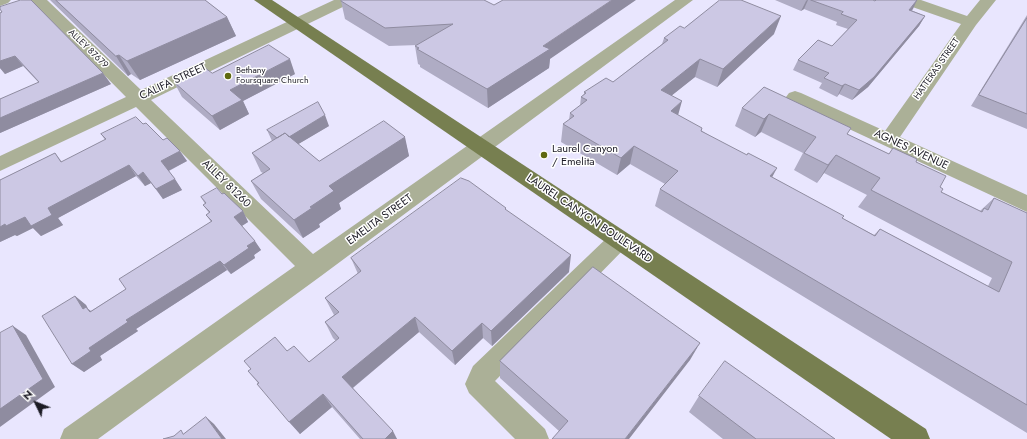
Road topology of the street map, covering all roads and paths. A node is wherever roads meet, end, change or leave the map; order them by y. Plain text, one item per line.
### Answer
1 (3, 0) edge
2 (38, 0) edge
3 (262, 0) edge
4 (346, 0) edge
5 (685, 0) edge
6 (906, 0) edge
7 (988, 0) edge
8 (0, 1) edge
9 (970, 22) junction
10 (296, 23) junction
11 (795, 96) dead end
12 (139, 98) junction
13 (889, 139) junction
14 (481, 147) junction
15 (0, 164) edge
16 (1027, 204) edge
17 (619, 240) junction
18 (312, 269) junction
19 (74, 439) edge
20 (535, 439) edge
21 (916, 439) edge

1 - 8 street
2 - 12 street, ALLEY 87679
3 - 10 main road, LAUREL CANYON BOULEVARD
4 - 10 street, CALIFA STREET
5 - 14 street, EMELITA STREET
6 - 9 street
7 - 9 street, HATTERAS STREET
9 - 13 street, HATTERAS STREET
10 - 12 street, CALIFA STREET
10 - 14 main road, LAUREL CANYON BOULEVARD
11 - 13 street, AGNES AVENUE
12 - 15 street, CALIFA STREET
12 - 18 street, ALLEY 81260
13 - 16 street, AGNES AVENUE
14 - 17 main road, LAUREL CANYON BOULEVARD
14 - 18 street, EMELITA STREET
17 - 20 street
17 - 21 main road, LAUREL CANYON BOULEVARD
18 - 19 street, EMELITA STREET

